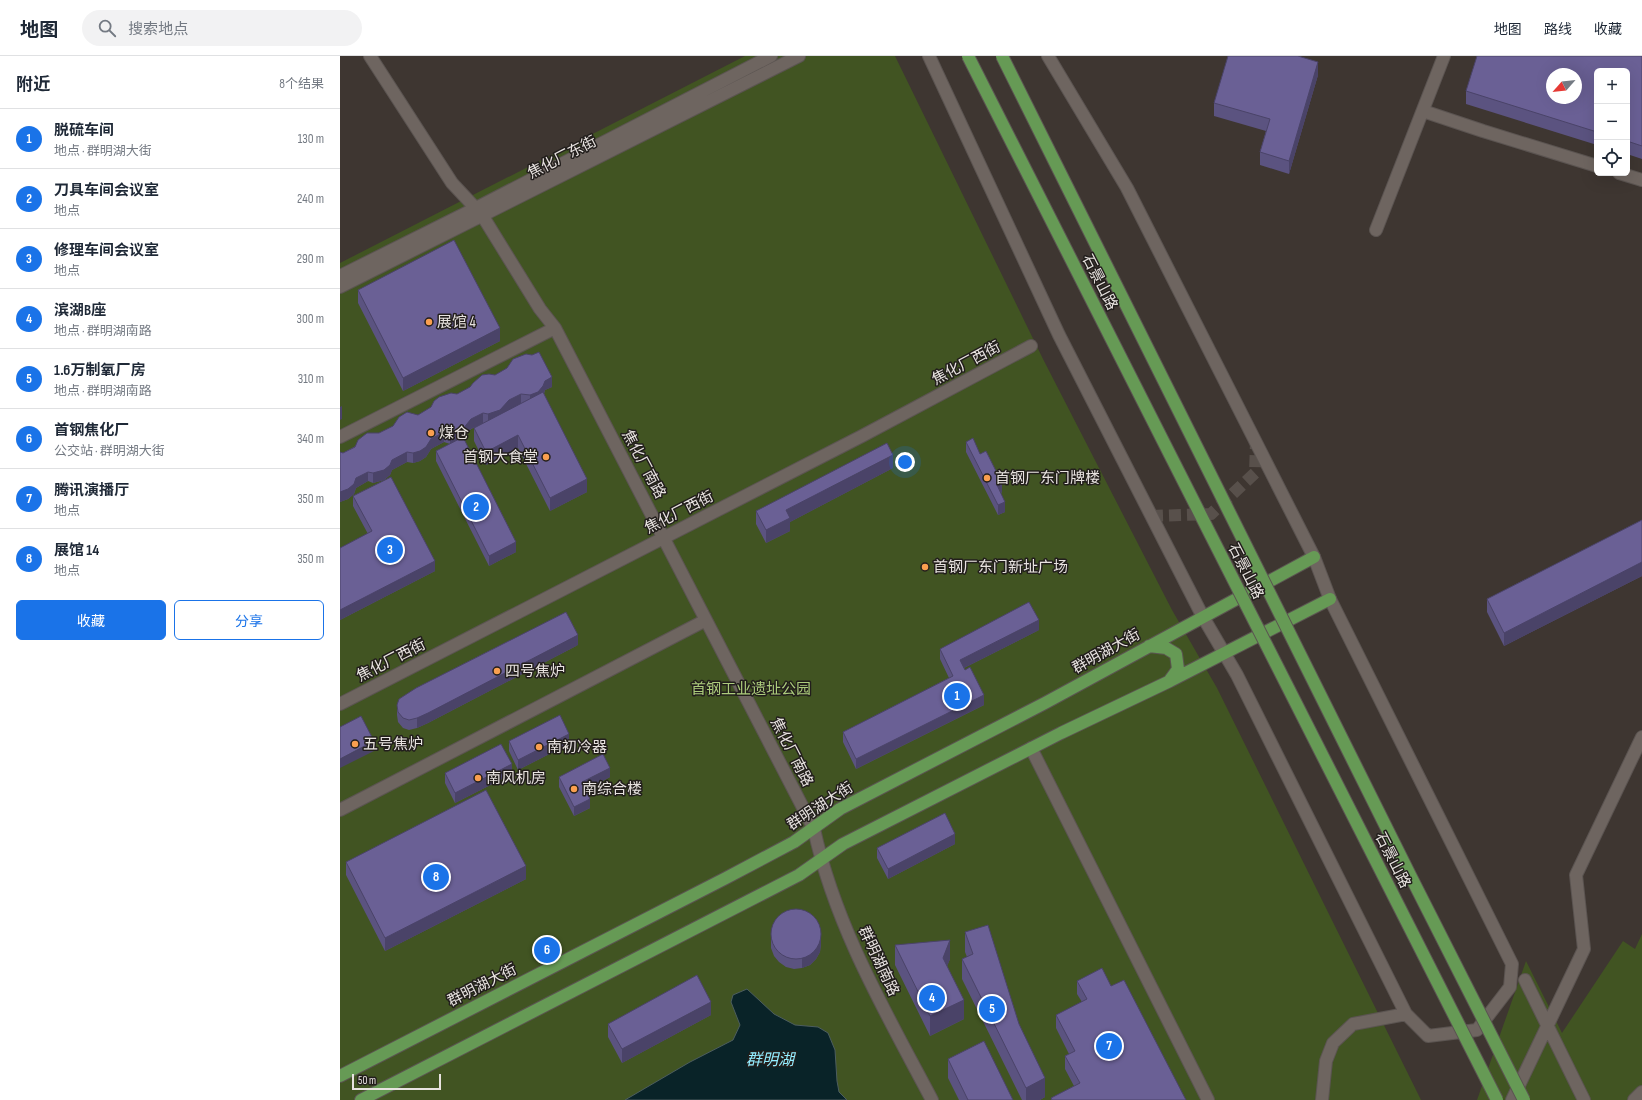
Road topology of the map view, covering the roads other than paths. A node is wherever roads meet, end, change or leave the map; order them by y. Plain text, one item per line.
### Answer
1 (370, 56) edge
2 (771, 56) edge
3 (800, 56) edge
4 (929, 56) edge
5 (968, 56) edge
6 (1002, 56) edge
7 (1048, 56) edge
8 (1444, 56) edge
9 (1423, 111) junction
10 (1594, 165) edge
11 (1629, 176) edge
12 (1642, 180) edge
13 (479, 212) junction
14 (1376, 230) dead end
15 (340, 276) edge
16 (340, 287) edge
17 (555, 328) junction
18 (1031, 346) dead end
19 (340, 437) edge
20 (664, 537) junction
21 (1314, 557) junction
22 (1330, 599) junction
23 (1203, 617) junction
24 (706, 620) junction
25 (1149, 646) junction
26 (1224, 652) junction
27 (1170, 681) junction
28 (340, 704) edge
29 (1642, 737) edge
30 (1031, 748) junction
31 (340, 810) edge
32 (814, 829) junction
33 (820, 860) junction
34 (1525, 980) dead end
35 (1406, 1014) junction
36 (340, 1076) edge
37 (1642, 1092) edge
38 (361, 1100) edge
39 (932, 1100) edge
40 (1208, 1100) edge
41 (1322, 1100) edge
42 (1496, 1100) edge
43 (1512, 1100) edge
44 (1524, 1100) edge
45 (1584, 1100) edge
46 (1634, 1100) edge

1 - 13 street, 焦化厂南路
2 - 13 street, 焦化厂东街
3 - 13 street, 焦化厂东街
4 - 23 street
5 - 42 main road, 石景山路, bridge
6 - 44 main road, 石景山路, bridge
7 - 21 street
8 - 9 street
9 - 10 street
9 - 14 street
11 - 12 street
13 - 15 street, 焦化厂东街
13 - 16 street, 焦化厂东街
13 - 17 street, 焦化厂南路
17 - 19 street
17 - 20 street, 焦化厂南路
18 - 20 street, 焦化厂西街
20 - 24 street, 焦化厂南路
20 - 28 street, 焦化厂西街
21 - 22 street
21 - 23 main road, 群明湖大街
22 - 26 main road
22 - 35 street
23 - 25 main road, 群明湖大街
23 - 26 street
24 - 31 street
24 - 32 street, 焦化厂南路
25 - 27 main road
25 - 32 main road, 群明湖大街
26 - 27 main road
26 - 35 street
27 - 30 main road
29 - 43 street
30 - 33 main road
30 - 40 street
32 - 33 street, 群明湖南路
32 - 36 main road, 群明湖大街
33 - 38 main road
33 - 39 street, 群明湖南路
34 - 45 street
35 - 41 street
37 - 46 street

